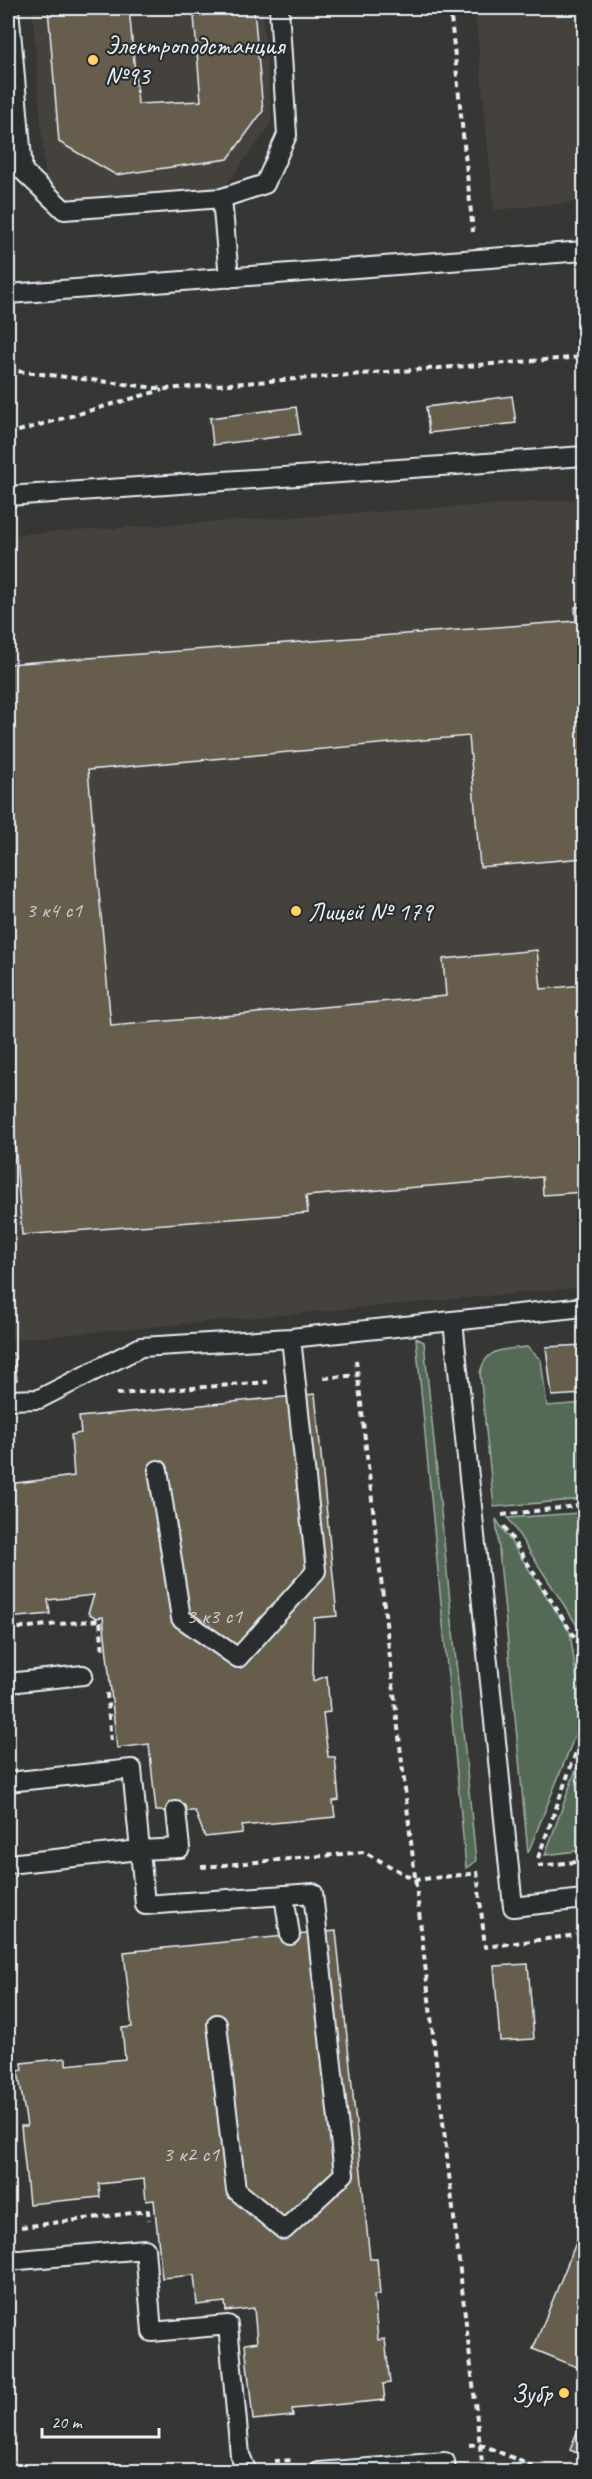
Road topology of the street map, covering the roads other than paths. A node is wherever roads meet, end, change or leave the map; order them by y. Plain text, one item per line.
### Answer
1 (9, 8) edge
2 (279, 8) edge
3 (222, 198) junction
4 (585, 251) edge
5 (229, 278) junction
6 (8, 294) edge
7 (585, 456) edge
8 (8, 496) edge
9 (585, 1307) edge
10 (453, 1321) junction
11 (291, 1338) junction
12 (8, 1400) edge
13 (158, 1470) dead end
14 (83, 1675) dead end
15 (8, 1683) edge
16 (8, 1782) edge
17 (176, 1811) dead end
18 (140, 1850) junction
19 (8, 1864) edge
20 (284, 1895) junction
21 (585, 1899) edge
22 (290, 1935) dead end
23 (216, 2024) dead end
24 (8, 2261) edge
25 (370, 2470) edge
26 (247, 2472) edge
27 (319, 2472) edge
28 (446, 2472) edge

1 - 3 lane
2 - 3 lane
3 - 5 lane
4 - 5 lane
5 - 6 lane
7 - 8 lane
9 - 10 lane
10 - 11 lane
10 - 21 lane
11 - 12 lane
11 - 13 lane
14 - 15 lane
16 - 18 lane
17 - 18 lane
18 - 19 lane
18 - 20 lane
20 - 22 lane
20 - 23 lane
24 - 26 lane
25 - 27 lane
25 - 28 lane

